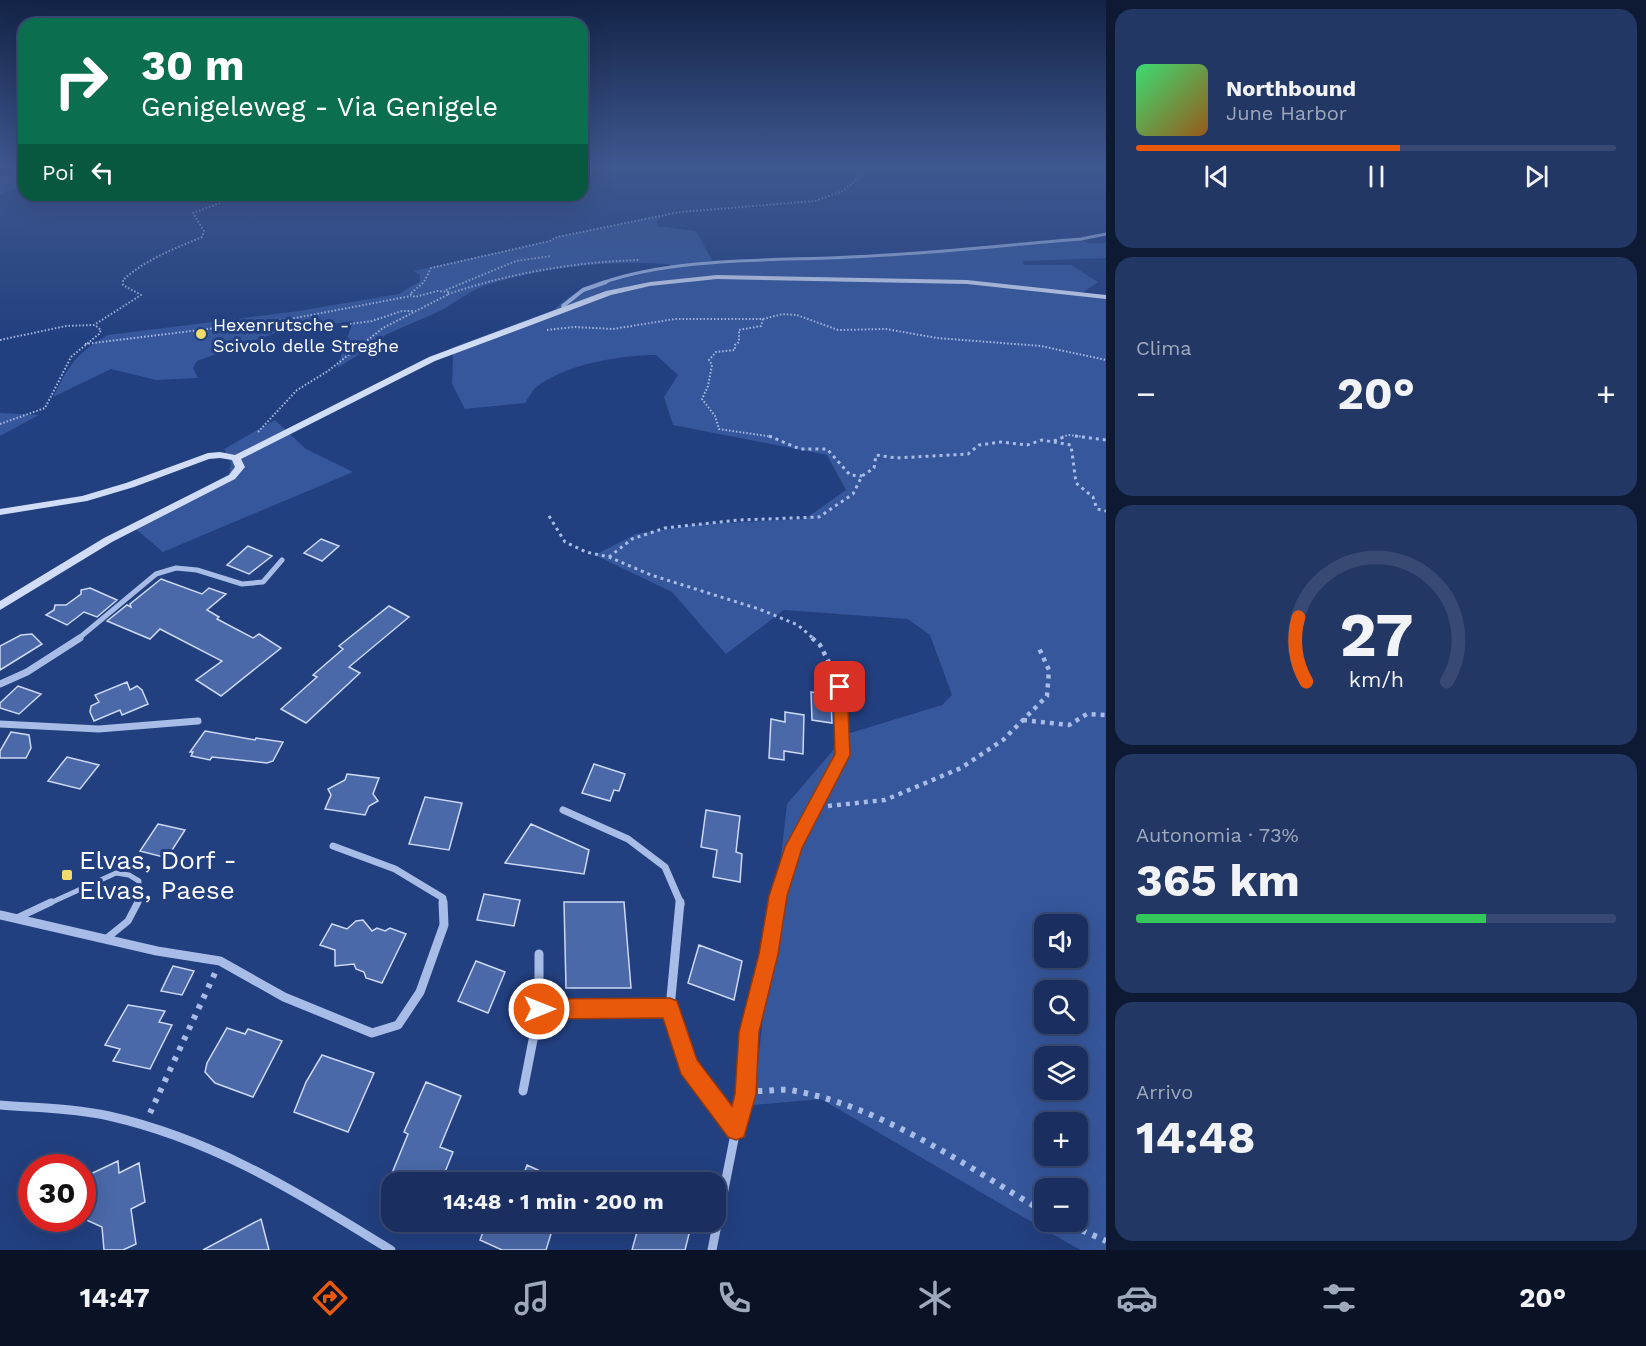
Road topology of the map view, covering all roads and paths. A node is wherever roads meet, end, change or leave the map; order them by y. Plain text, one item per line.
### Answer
1 (199, 223) edge
2 (624, 223) edge
3 (1106, 234) edge
4 (551, 256) dead end
5 (647, 260) dead end
6 (445, 291) junction
7 (447, 295) junction
8 (411, 296) junction
9 (1106, 297) edge
10 (565, 309) junction
11 (413, 311) junction
12 (763, 319) junction
13 (94, 325) junction
14 (343, 325) dead end
15 (544, 331) dead end
16 (0, 340) edge
17 (85, 344) junction
18 (1106, 360) edge
19 (0, 424) edge
20 (1106, 440) edge
21 (1054, 441) junction
22 (255, 449) junction
23 (236, 458) junction
24 (862, 476) junction
25 (1106, 511) edge
26 (0, 512) edge
27 (549, 516) dead end
28 (609, 557) junction
29 (282, 560) dead end
30 (0, 606) edge
31 (1038, 646) dead end
32 (0, 684) edge
33 (840, 687) joint
34 (1106, 715) edge
35 (1023, 720) junction
36 (198, 721) dead end
37 (0, 724) edge
38 (816, 808) junction
39 (563, 810) dead end
40 (333, 846) dead end
41 (0, 915) edge
42 (15, 919) junction
43 (105, 940) junction
44 (539, 954) dead end
45 (220, 961) junction
46 (670, 1008) junction
47 (539, 1009) junction
48 (523, 1091) dead end
49 (746, 1094) junction
50 (0, 1105) edge
51 (145, 1125) junction
52 (736, 1129) junction
53 (1034, 1206) edge
54 (1085, 1232) edge
55 (1106, 1241) edge
56 (391, 1250) edge
57 (712, 1250) edge

1 - 13 path
2 - 8 path
3 - 10 street
4 - 6 path
5 - 7 path
6 - 7 path
6 - 8 path
7 - 11 path
8 - 17 path
9 - 10 street
10 - 22 street
11 - 14 path
11 - 22 path
12 - 15 path
12 - 18 path
12 - 24 path
13 - 16 path
13 - 17 path
17 - 19 path
20 - 21 path
21 - 24 path
21 - 25 path
22 - 23 street
23 - 26 street
23 - 30 street
24 - 28 path
27 - 28 path
28 - 33 path
29 - 32 street
31 - 35 path
33 - 38 street
34 - 35 path
35 - 38 path
36 - 37 street
38 - 49 street
39 - 46 street
40 - 45 street
41 - 42 street
42 - 43 street
42 - 43 lane
43 - 45 street
44 - 47 street
45 - 51 path
46 - 47 street
46 - 52 street
47 - 48 street
49 - 52 street
49 - 53 path
50 - 51 street
51 - 56 street
52 - 57 street
54 - 55 path

